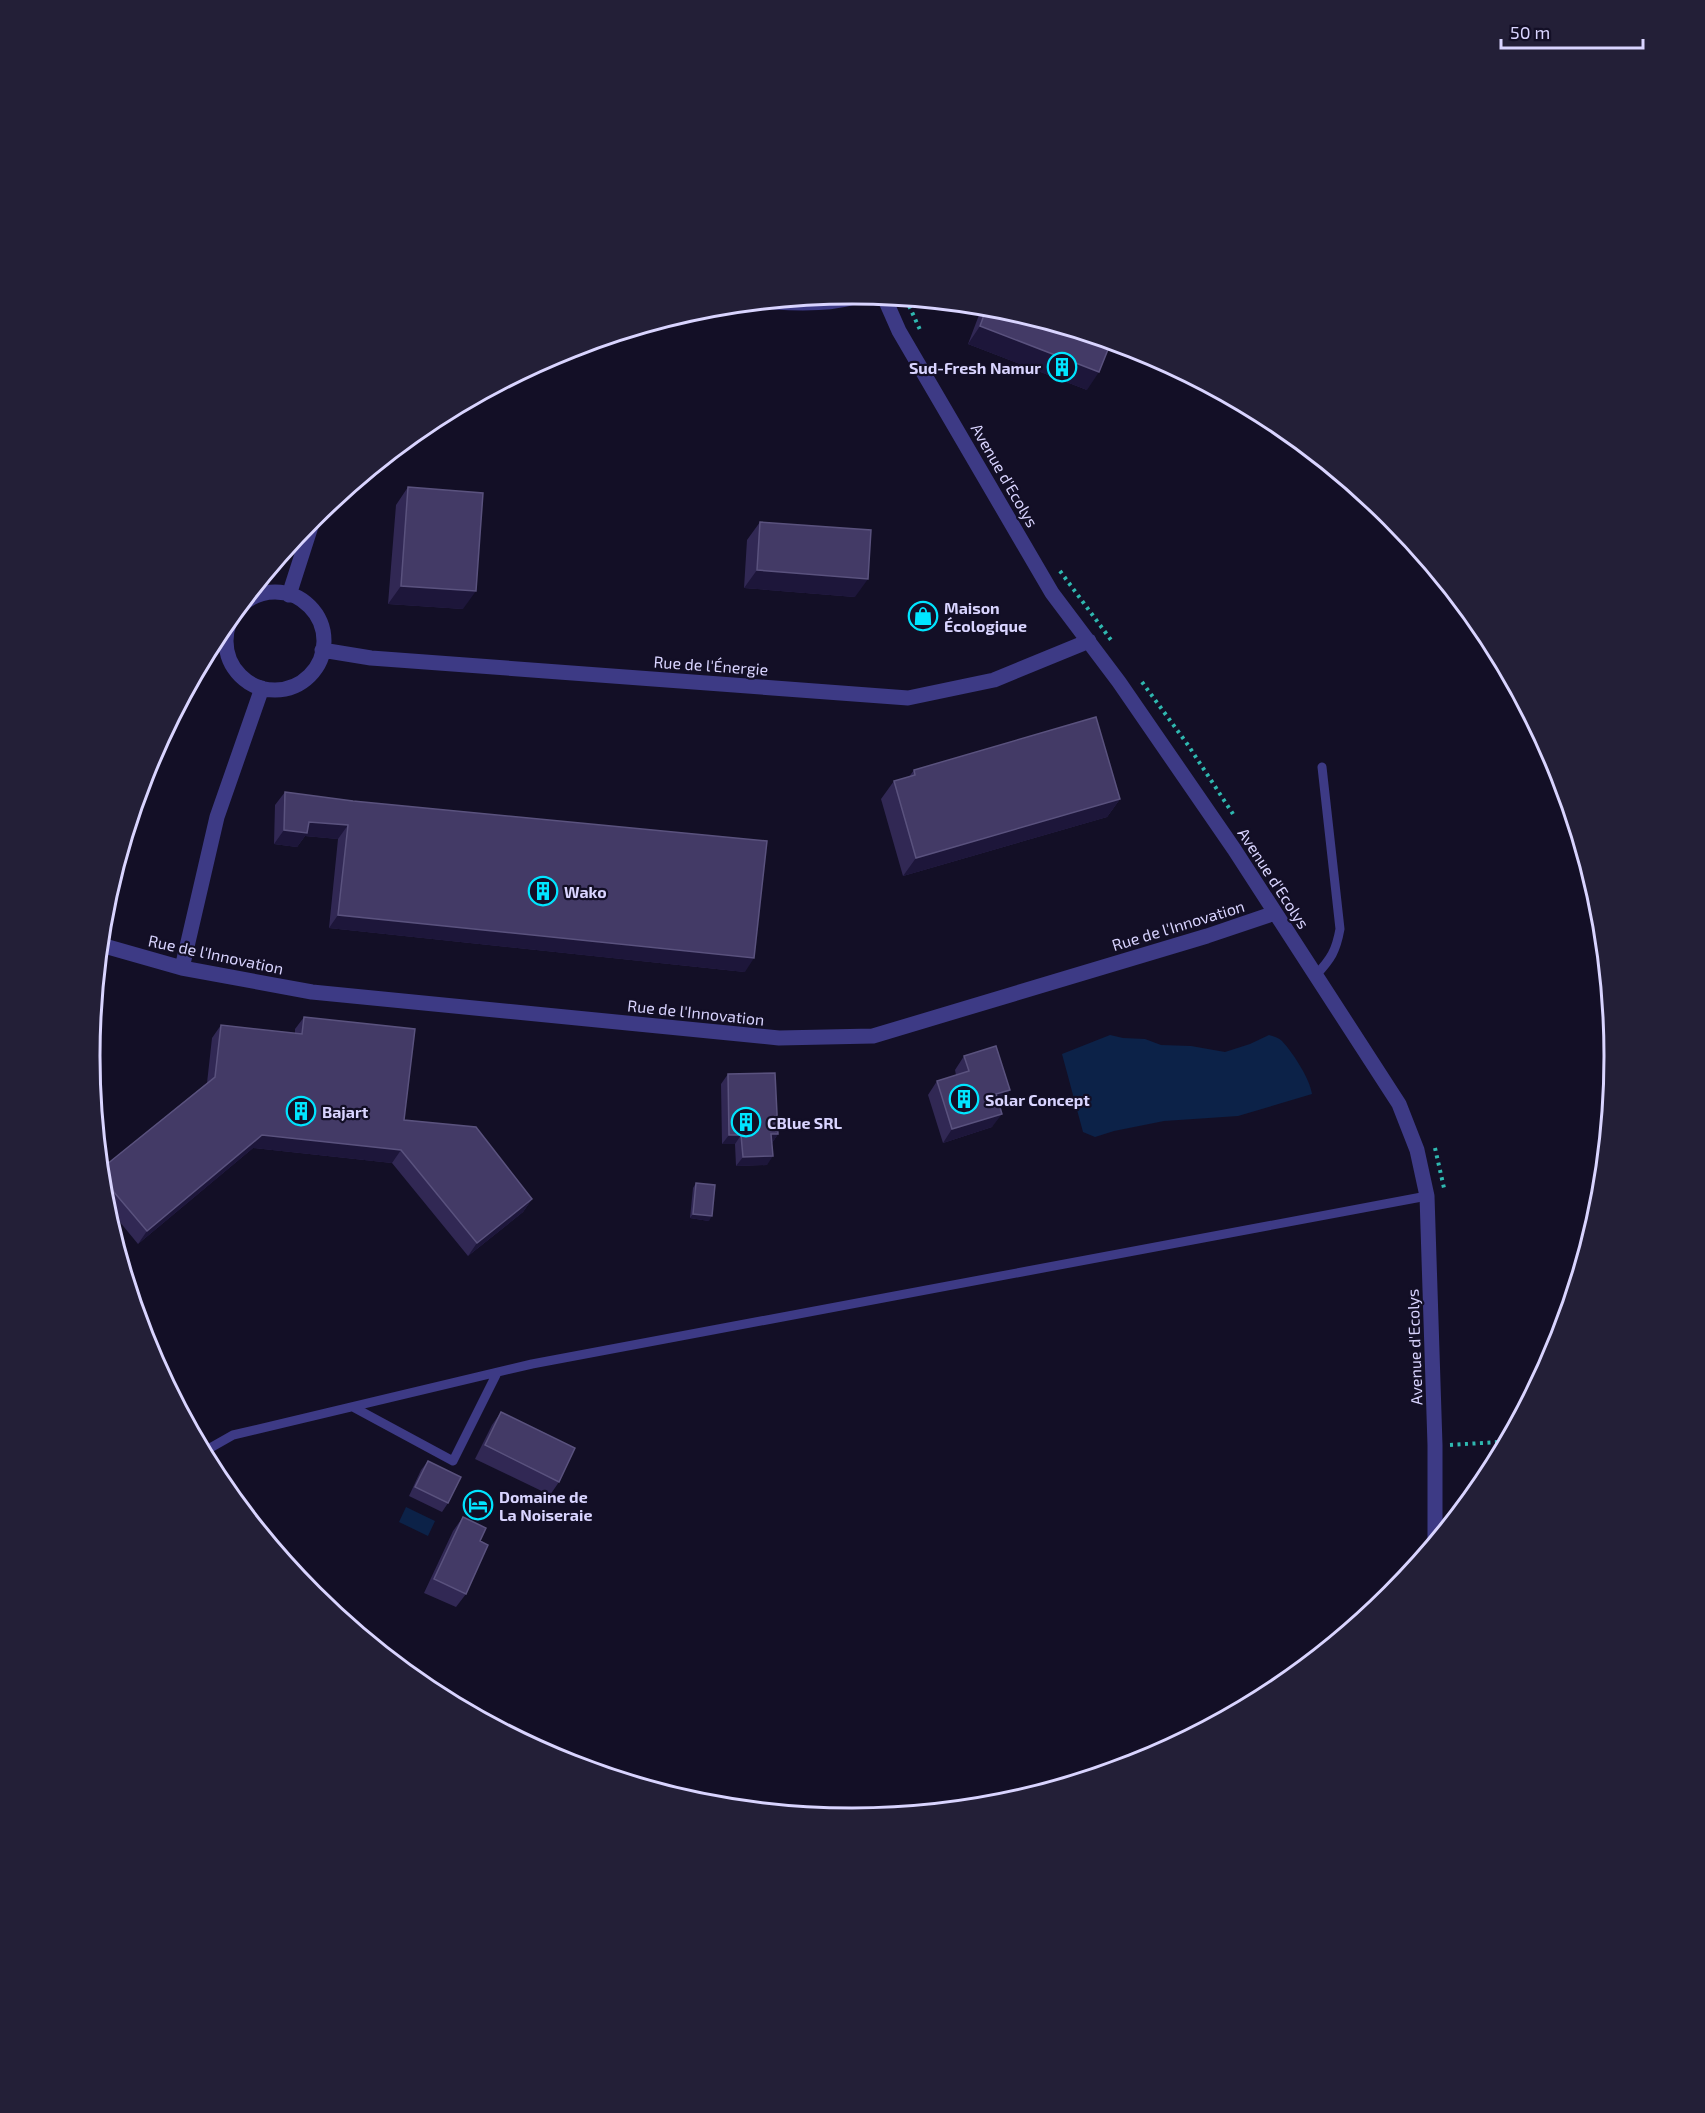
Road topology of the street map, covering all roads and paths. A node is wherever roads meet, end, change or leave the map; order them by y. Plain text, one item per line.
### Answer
1 (888, 305) edge
2 (307, 540) edge
3 (289, 595) junction
4 (257, 597) edge
5 (226, 640) edge
6 (1089, 641) junction
7 (322, 650) junction
8 (262, 688) junction
9 (1322, 768) dead end
10 (1275, 913) junction
11 (109, 947) edge
12 (182, 968) junction
13 (1316, 975) junction
14 (1427, 1196) junction
15 (497, 1373) junction
16 (353, 1407) junction
17 (1498, 1442) edge
18 (1435, 1445) junction
19 (211, 1448) edge
20 (1435, 1531) edge

1 - 6 street, Avenue d'Ecolys
2 - 3 street
3 - 4 street
3 - 7 street
5 - 8 street
6 - 7 street, Rue de l'Énergie
6 - 10 street, Avenue d'Ecolys
7 - 8 street
8 - 12 street
9 - 13 lane
10 - 12 street, Rue de l'Innovation
10 - 13 street, Avenue d'Ecolys
11 - 12 street, Rue de l'Innovation
13 - 14 street, Avenue d'Ecolys
14 - 15 lane
14 - 18 street, Avenue d'Ecolys
15 - 16 lane
15 - 16 lane
16 - 19 lane
17 - 18 path
18 - 20 street, Avenue d'Ecolys

